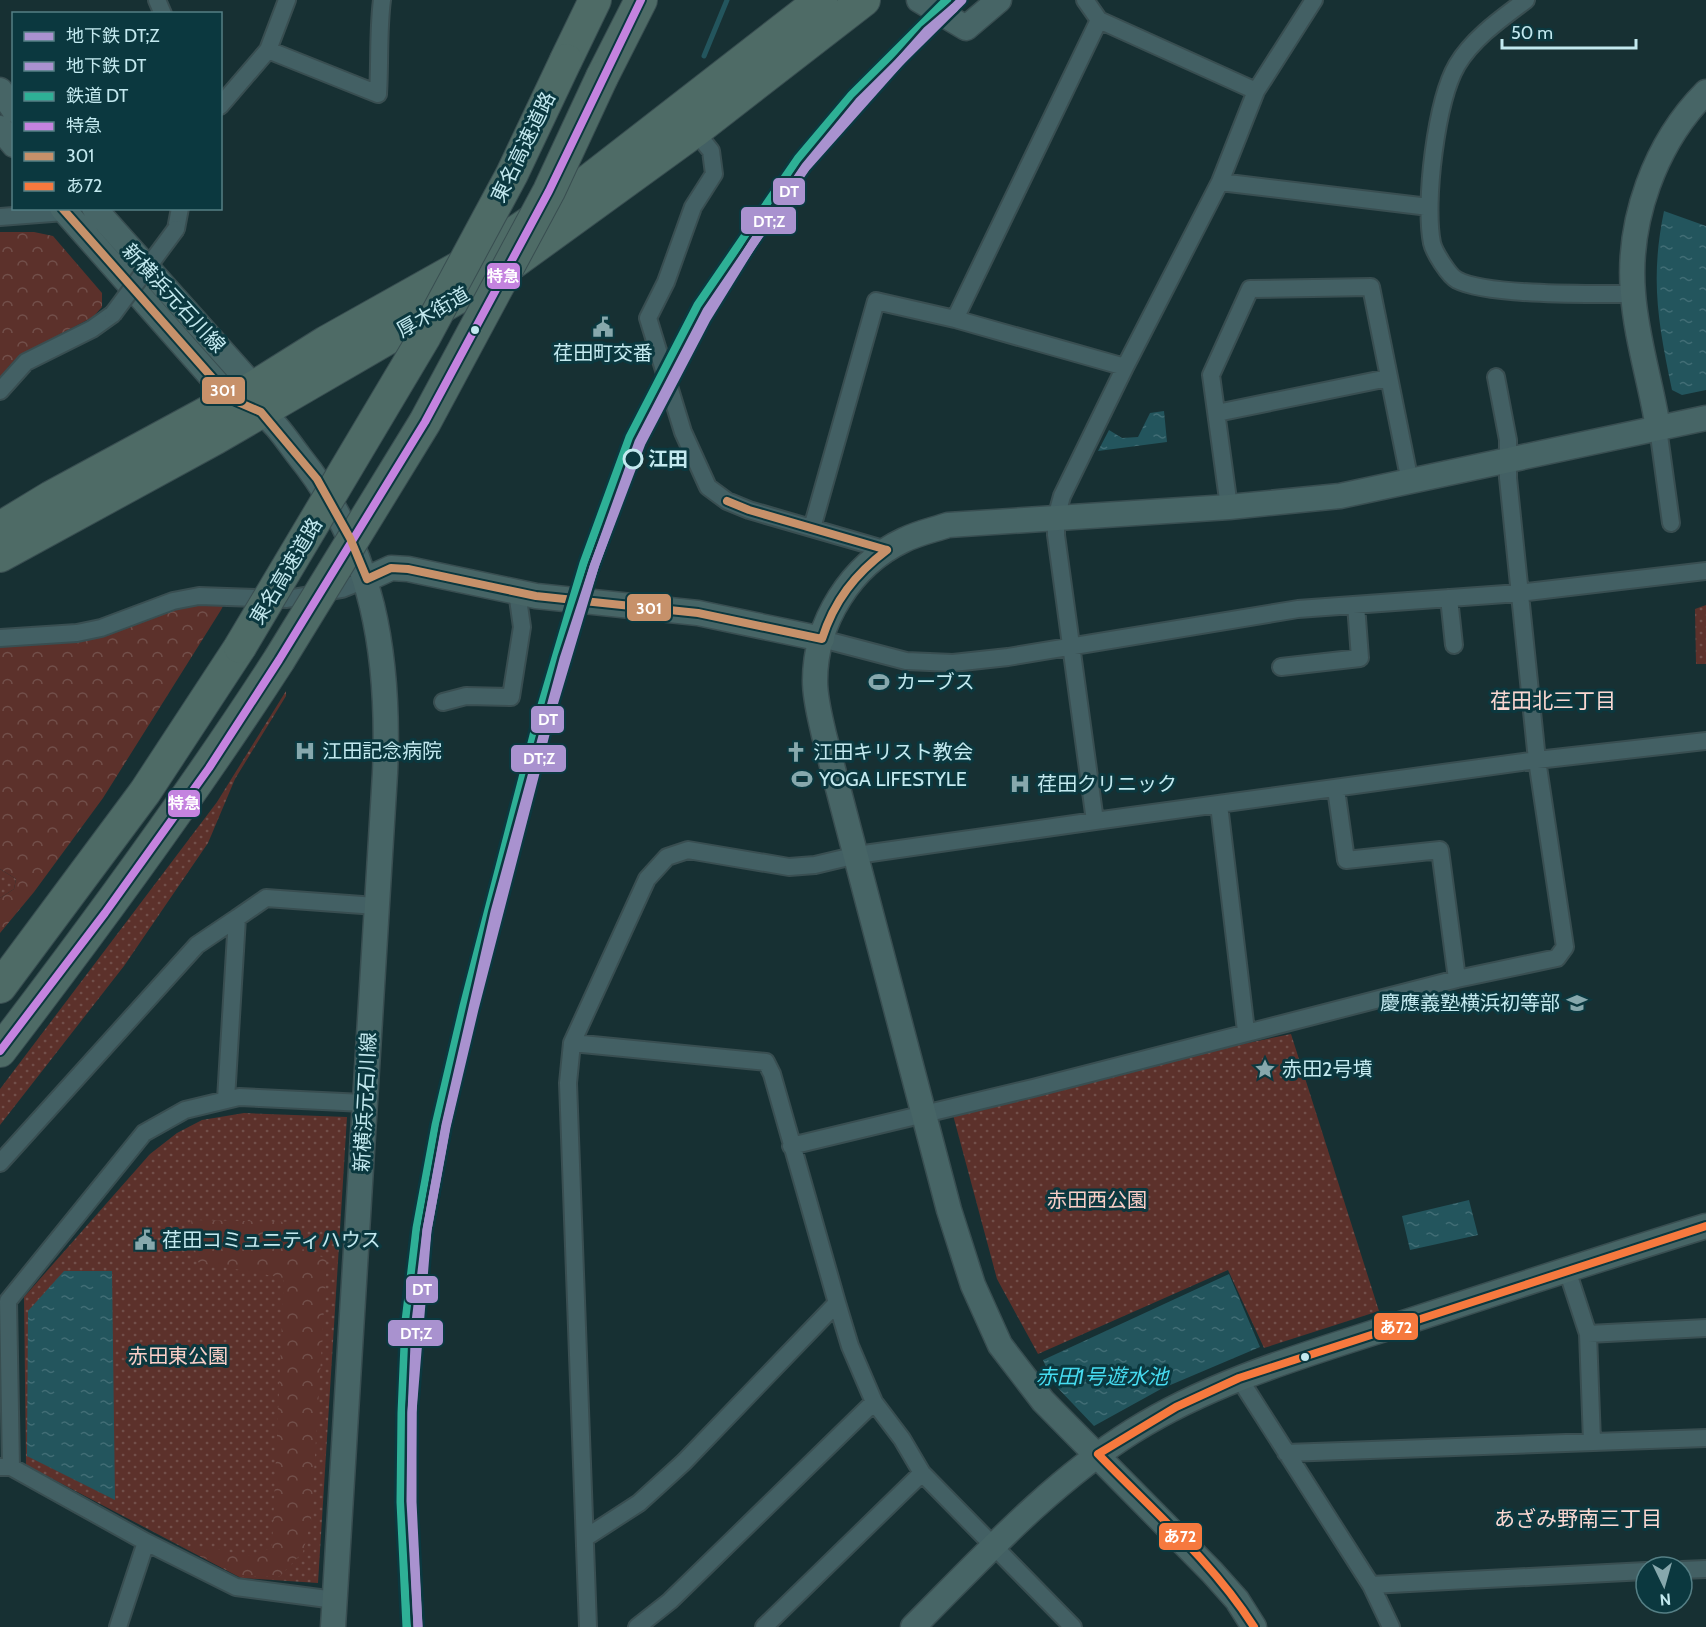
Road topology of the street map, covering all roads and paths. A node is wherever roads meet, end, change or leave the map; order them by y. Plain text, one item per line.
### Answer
1 (287, 0) edge
2 (382, 0) edge
3 (595, 0) edge
4 (641, 0) edge
5 (821, 0) edge
6 (864, 0) edge
7 (919, 0) edge
8 (999, 0) edge
9 (1085, 0) edge
10 (1314, 0) edge
11 (1526, 0) edge
12 (1099, 20) junction
13 (267, 50) junction
14 (0, 90) edge
15 (1256, 91) junction
16 (1706, 92) edge
17 (224, 96) edge
18 (12, 107) edge
19 (0, 128) edge
20 (695, 131) junction
21 (12, 143) edge
22 (1220, 182) junction
23 (1429, 207) junction
24 (63, 210) edge
25 (96, 210) edge
26 (180, 210) edge
27 (0, 217) edge
28 (1633, 294) junction
29 (955, 318) junction
30 (1125, 367) junction
31 (1496, 377) dead end
32 (1388, 378) junction
33 (0, 391) edge
34 (249, 399) junction
35 (1217, 413) junction
36 (1706, 418) edge
37 (1658, 428) junction
38 (1508, 462) junction
39 (1410, 482) junction
40 (1229, 507) junction
41 (1056, 518) junction
42 (1671, 523) dead end
43 (0, 528) edge
44 (812, 528) junction
45 (886, 550) junction
46 (0, 556) edge
47 (1706, 571) edge
48 (367, 579) junction
49 (516, 592) junction
50 (1519, 593) junction
51 (1449, 598) junction
52 (1356, 605) junction
53 (0, 638) edge
54 (822, 639) junction
55 (1070, 645) junction
56 (1454, 645) dead end
57 (1281, 667) dead end
58 (443, 702) dead end
59 (1706, 741) edge
60 (1537, 760) junction
61 (1336, 789) junction
62 (1219, 805) junction
63 (1095, 821) junction
64 (857, 855) junction
65 (376, 906) junction
66 (237, 918) junction
67 (1457, 979) junction
68 (0, 987) edge
69 (1246, 1031) junction
70 (572, 1043) junction
71 (0, 1051) edge
72 (226, 1099) junction
73 (364, 1103) junction
74 (926, 1112) junction
75 (791, 1146) junction
76 (0, 1163) edge
77 (1706, 1226) edge
78 (1567, 1270) junction
79 (837, 1303) junction
80 (1706, 1328) edge
81 (1588, 1334) junction
82 (1239, 1378) junction
83 (874, 1402) junction
84 (1706, 1438) edge
85 (1592, 1441) junction
86 (1286, 1453) junction
87 (1098, 1454) junction
88 (6, 1467) edge
89 (922, 1473) junction
90 (585, 1538) junction
91 (146, 1542) junction
92 (994, 1546) junction
93 (1634, 1572) edge
94 (1371, 1585) junction
95 (335, 1600) junction
96 (118, 1627) edge
97 (333, 1627) edge
98 (588, 1627) edge
99 (637, 1627) edge
100 (764, 1627) edge
101 (913, 1627) edge
102 (1073, 1627) edge
103 (1254, 1627) edge
104 (1391, 1627) edge

1 - 13 street
2 - 13 street
3 - 68 highway, 東名高速道路, bridge
4 - 71 highway, 東名高速道路, bridge
5 - 34 highway, 厚木街道
6 - 20 highway, 厚木街道
7 - 8 street
9 - 12 street
10 - 15 street
11 - 23 street
12 - 15 street
12 - 29 street
13 - 17 street
14 - 18 street
15 - 22 street
16 - 28 street
19 - 21 street
20 - 34 highway, 厚木街道
20 - 44 street
22 - 23 street
22 - 30 street
23 - 28 street
24 - 27 street
24 - 34 street, 新横浜元石川線
25 - 34 street, 新横浜元石川線
26 - 33 street, bridge
28 - 37 street
29 - 30 street
29 - 44 street
30 - 41 street
31 - 38 street
32 - 35 street
32 - 35 street
32 - 39 street
34 - 43 highway, 厚木街道
34 - 46 highway, 厚木街道
34 - 48 street, 新横浜元石川線
35 - 40 street
36 - 37 street
37 - 38 street
37 - 42 street
38 - 39 street
38 - 50 street
39 - 40 street
40 - 41 street
41 - 45 street
41 - 55 street
44 - 45 street
45 - 54 street
47 - 50 street
48 - 49 street
48 - 53 street
48 - 65 street, 新横浜元石川線
49 - 54 street
49 - 58 street
50 - 51 street
50 - 60 street
51 - 52 street
51 - 56 street
52 - 55 street
52 - 57 street
54 - 55 street
54 - 64 street
55 - 63 street
59 - 60 street
60 - 61 street
60 - 67 street
61 - 62 street
61 - 67 street
62 - 63 street
62 - 69 street
63 - 64 street
64 - 70 street
64 - 74 street
65 - 66 street
65 - 73 street, 新横浜元石川線
66 - 72 street
66 - 76 street
67 - 69 street
69 - 74 street
70 - 75 street
70 - 90 street
72 - 73 street
72 - 88 street
73 - 95 street, 新横浜元石川線
74 - 75 street
74 - 87 street
75 - 79 street
77 - 78 street
78 - 81 street
78 - 82 street
79 - 83 street
79 - 90 street
80 - 81 street
81 - 85 street
82 - 86 street
82 - 87 street
83 - 89 street
83 - 99 street
84 - 85 street
85 - 86 street
86 - 94 street
87 - 92 street
87 - 103 street
88 - 91 street
89 - 92 street
89 - 100 street
90 - 98 street
91 - 95 street
91 - 96 street
92 - 101 street
92 - 102 street
93 - 94 street
94 - 104 street
95 - 97 street, 新横浜元石川線

